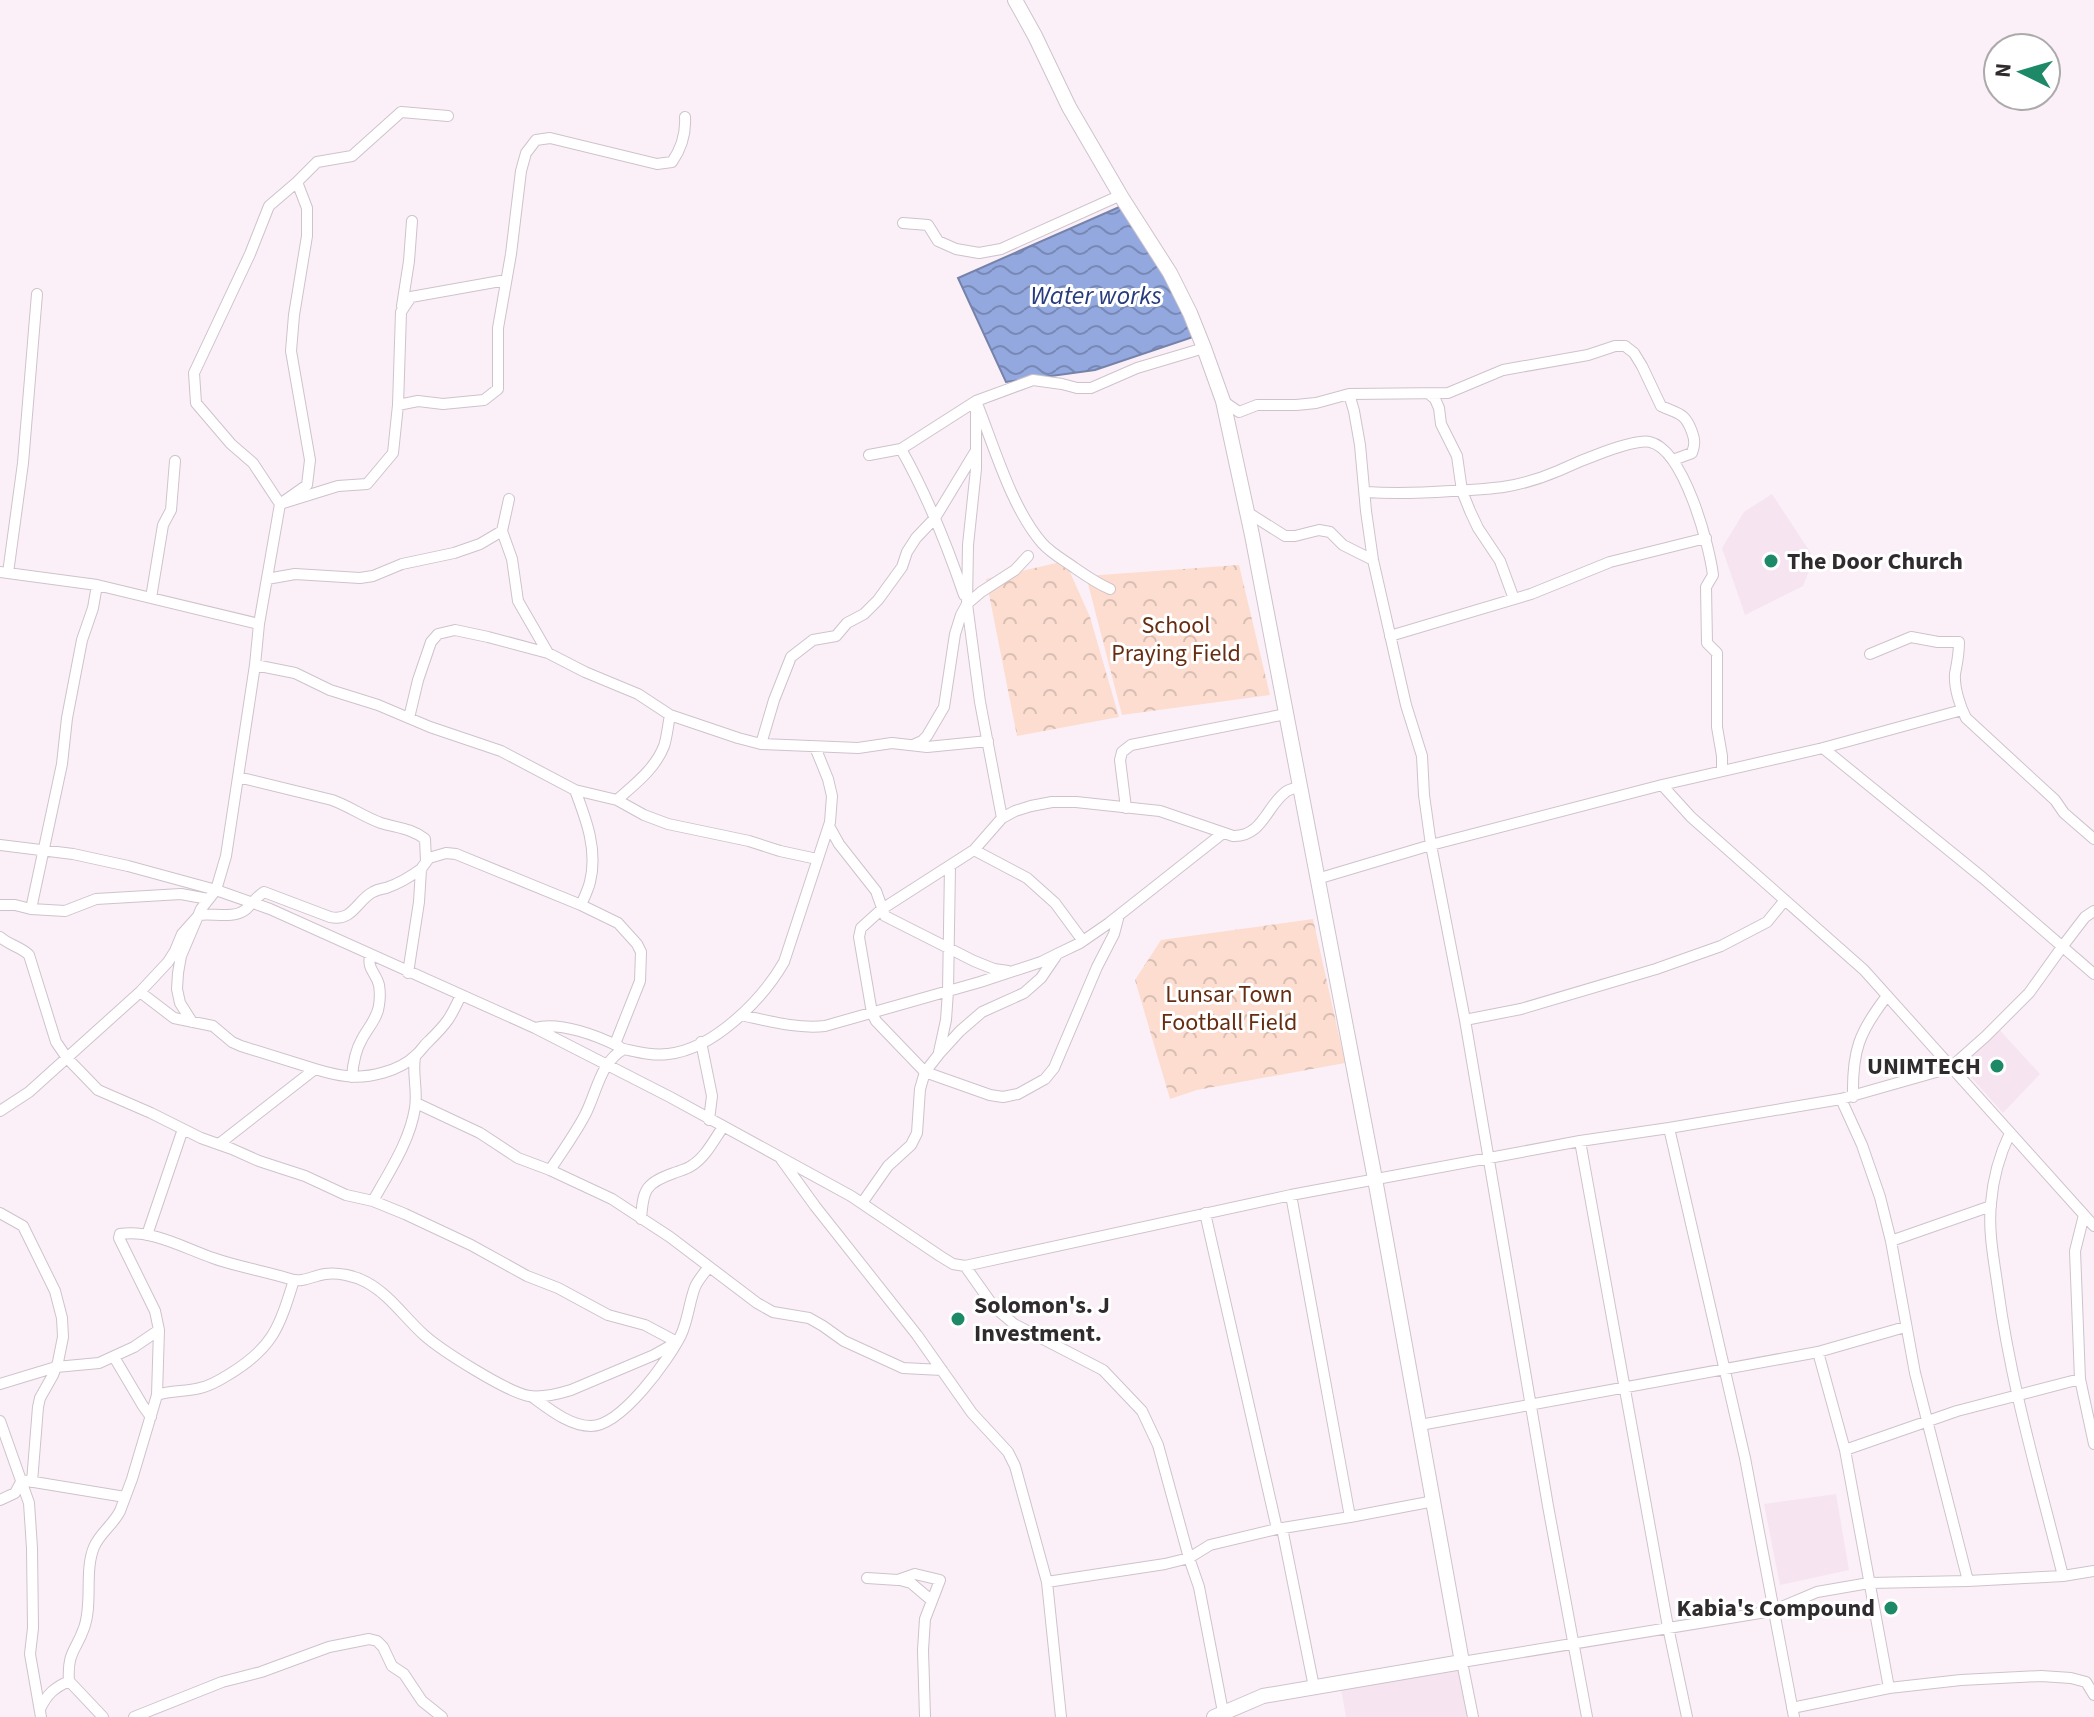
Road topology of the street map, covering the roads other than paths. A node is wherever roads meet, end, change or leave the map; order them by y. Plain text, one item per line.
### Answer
1 (1015, 0) edge
2 (448, 116) dead end
3 (685, 117) dead end
4 (297, 182) junction
5 (1121, 195) junction
6 (412, 221) dead end
7 (903, 223) dead end
8 (506, 280) junction
9 (37, 294) dead end
10 (401, 312) junction
11 (1204, 348) junction
12 (1349, 394) junction
13 (1429, 394) junction
14 (976, 401) junction
15 (1223, 401) junction
16 (398, 405) junction
17 (901, 449) junction
18 (976, 450) junction
19 (869, 455) dead end
20 (1673, 460) junction
21 (175, 461) dead end
22 (1462, 491) junction
23 (1366, 492) junction
24 (509, 499) dead end
25 (280, 504) junction
26 (1247, 512) junction
27 (935, 518) junction
28 (502, 531) junction
29 (1706, 538) junction
30 (1028, 556) dead end
31 (1373, 560) junction
32 (4, 572) edge
33 (267, 579) junction
34 (97, 585) junction
35 (1110, 589) dead end
36 (151, 598) junction
37 (1514, 599) junction
38 (967, 604) junction
39 (259, 624) junction
40 (1390, 636) junction
41 (548, 653) junction
42 (1870, 654) dead end
43 (255, 665) junction
44 (1962, 710) junction
45 (1286, 714) junction
46 (670, 715) junction
47 (409, 718) junction
48 (988, 741) junction
49 (761, 744) junction
50 (913, 745) junction
51 (815, 747) junction
52 (1823, 748) junction
53 (1722, 770) junction
54 (238, 777) junction
55 (1662, 785) junction
56 (1300, 786) junction
57 (575, 790) junction
58 (617, 800) junction
59 (1126, 808) junction
60 (1002, 818) junction
61 (829, 826) junction
62 (1223, 833) junction
63 (2094, 839) edge
64 (0, 845) edge
65 (1431, 845) junction
66 (974, 850) junction
67 (44, 851) junction
68 (817, 859) junction
69 (423, 865) junction
70 (950, 866) junction
71 (1317, 879) junction
72 (216, 890) junction
73 (208, 899) junction
74 (1785, 900) junction
75 (250, 903) junction
76 (0, 905) edge
77 (581, 905) junction
78 (31, 909) junction
79 (882, 909) junction
80 (2094, 911) edge
81 (199, 915) junction
82 (1119, 915) junction
83 (0, 937) edge
84 (1083, 941) junction
85 (947, 947) junction
86 (2062, 947) junction
87 (1057, 954) junction
88 (370, 956) junction
89 (1010, 971) junction
90 (408, 973) junction
91 (2094, 974) edge
92 (948, 991) junction
93 (140, 992) junction
94 (461, 995) junction
95 (1887, 996) junction
96 (872, 1013) junction
97 (741, 1015) junction
98 (1465, 1020) junction
99 (192, 1022) junction
100 (535, 1028) junction
101 (701, 1042) junction
102 (614, 1051) junction
103 (939, 1054) junction
104 (415, 1057) junction
105 (67, 1058) junction
106 (1950, 1068) junction
107 (315, 1069) junction
108 (925, 1072) junction
109 (352, 1077) junction
110 (1853, 1097) junction
111 (1841, 1099) junction
112 (416, 1103) junction
113 (0, 1111) edge
114 (709, 1120) junction
115 (723, 1127) junction
116 (1669, 1128) junction
117 (183, 1129) junction
118 (2010, 1133) junction
119 (1580, 1141) junction
120 (219, 1144) junction
121 (777, 1154) junction
122 (1489, 1157) junction
123 (550, 1170) junction
124 (1375, 1179) junction
125 (1291, 1195) junction
126 (373, 1201) junction
127 (862, 1203) junction
128 (1991, 1206) junction
129 (0, 1213) edge
130 (1205, 1213) junction
131 (2084, 1215) junction
132 (641, 1219) junction
133 (2094, 1226) edge
134 (147, 1235) junction
135 (1891, 1241) junction
136 (965, 1266) junction
137 (709, 1267) junction
138 (294, 1280) junction
139 (1905, 1327) junction
140 (159, 1330) junction
141 (677, 1342) junction
142 (1818, 1352) junction
143 (114, 1357) junction
144 (56, 1367) junction
145 (1725, 1368) junction
146 (942, 1370) junction
147 (2080, 1379) junction
148 (0, 1384) edge
149 (1624, 1387) junction
150 (157, 1395) junction
151 (2017, 1395) junction
152 (531, 1396) junction
153 (1531, 1404) junction
154 (151, 1417) junction
155 (0, 1421) edge
156 (1928, 1422) junction
157 (1420, 1425) junction
158 (2094, 1444) edge
159 (1845, 1450) junction
160 (27, 1481) junction
161 (125, 1497) junction
162 (0, 1500) edge
163 (1434, 1501) junction
164 (1350, 1517) junction
165 (1280, 1529) junction
166 (1189, 1558) junction
167 (2094, 1571) edge
168 (2063, 1576) junction
169 (867, 1578) dead end
170 (898, 1580) junction
171 (1968, 1581) junction
172 (1047, 1582) junction
173 (1869, 1583) junction
174 (931, 1600) junction
175 (1772, 1611) junction
176 (1668, 1627) junction
177 (1574, 1643) junction
178 (1462, 1662) junction
179 (69, 1681) junction
180 (1314, 1687) junction
181 (1889, 1688) junction
182 (2094, 1695) edge
183 (1793, 1712) edge
184 (41, 1713) edge
185 (1219, 1714) edge
186 (103, 1717) edge
187 (134, 1717) edge
188 (442, 1717) edge
189 (925, 1717) edge
190 (1061, 1717) edge
191 (1473, 1717) edge
192 (1587, 1717) edge
193 (1687, 1717) edge

1 - 5 street
2 - 4 street
3 - 8 street
4 - 25 street
4 - 25 street
5 - 7 street
5 - 11 street
6 - 10 street
8 - 10 street
8 - 16 street
9 - 32 street
10 - 16 street
11 - 14 street
11 - 15 street
12 - 13 street
12 - 15 street
12 - 23 street
13 - 20 street
13 - 22 street
14 - 17 street
14 - 18 street
14 - 35 street
15 - 26 street
16 - 25 street
17 - 19 street
17 - 27 street
18 - 27 street
18 - 38 street
20 - 22 street
20 - 29 street
21 - 36 street
22 - 23 street
22 - 37 street
23 - 31 street
24 - 28 street
25 - 33 street
26 - 31 street
26 - 45 street
27 - 38 street
27 - 49 street
28 - 33 street
28 - 41 street
29 - 37 street
29 - 53 street
30 - 38 street
31 - 40 street
32 - 34 street
33 - 39 street
34 - 36 street
34 - 67 street
36 - 39 street
37 - 40 street
38 - 48 street
38 - 50 street
39 - 43 street
40 - 65 street
41 - 46 street
41 - 47 street
42 - 44 street
43 - 47 street
43 - 54 street
44 - 52 street
44 - 63 street
45 - 56 street
45 - 59 street
46 - 49 street
46 - 58 street
47 - 57 street
48 - 50 street
48 - 60 street
49 - 51 street
50 - 51 street
51 - 61 street
52 - 53 street
52 - 86 street
53 - 55 street
54 - 69 street
54 - 72 street
55 - 65 street
55 - 74 street
56 - 62 street
56 - 71 street
57 - 58 street
57 - 77 street
58 - 68 street
59 - 60 street
59 - 62 street
60 - 66 street
61 - 68 street
61 - 79 street
62 - 82 street
64 - 67 street
65 - 71 street
65 - 98 street
66 - 70 street
66 - 84 street
67 - 72 street
67 - 78 street
68 - 97 street
69 - 75 street
69 - 77 street
69 - 90 street
70 - 79 street
70 - 85 street
71 - 124 street
72 - 73 street
72 - 75 street
73 - 78 street
73 - 81 street
74 - 95 street
74 - 98 street
75 - 81 street
75 - 88 street
76 - 78 street
77 - 102 street
79 - 85 street
79 - 96 street
80 - 86 street
81 - 93 street
81 - 99 street
82 - 84 street
82 - 108 street
83 - 105 street
84 - 87 street
85 - 89 street
85 - 92 street
86 - 91 street
86 - 106 street
87 - 89 street
87 - 103 street
88 - 90 street
88 - 109 street
89 - 92 street
90 - 94 street
92 - 96 street
92 - 103 street
93 - 99 street
93 - 105 street
94 - 100 street
94 - 104 street
95 - 106 street
95 - 110 street
96 - 97 street
96 - 108 street
97 - 101 street
98 - 122 street
99 - 107 street
100 - 102 street
100 - 102 street
101 - 102 street
101 - 114 street
102 - 114 street
102 - 123 street
103 - 108 street
104 - 109 street
104 - 112 street
105 - 113 street
105 - 117 street
106 - 110 street
106 - 118 street
107 - 109 street
107 - 120 street
108 - 127 street
110 - 111 street
111 - 116 street
111 - 135 street
112 - 123 street
112 - 126 street
114 - 115 street
115 - 121 street
115 - 132 street
116 - 119 street
116 - 145 street
117 - 120 street
117 - 134 street
118 - 128 street
118 - 131 street
119 - 122 street
119 - 149 street
120 - 126 street
121 - 127 street
121 - 146 street
122 - 124 street
122 - 153 street
123 - 132 street
124 - 125 street
124 - 157 street
125 - 130 street
125 - 164 street
126 - 141 street
127 - 136 street
128 - 135 street
128 - 151 street
129 - 144 street
130 - 136 street
130 - 165 street
131 - 133 street
131 - 147 street
132 - 137 street
134 - 138 street
134 - 140 street
135 - 139 street
136 - 166 street
137 - 141 street
137 - 146 street
138 - 150 street
138 - 152 street
139 - 142 street
139 - 156 street
140 - 143 street
140 - 150 street
141 - 152 street
141 - 152 street
142 - 145 street
142 - 159 street
143 - 144 street
143 - 154 street
144 - 148 street
144 - 160 street
145 - 149 street
145 - 175 street
146 - 172 street
147 - 151 street
147 - 158 street
149 - 153 street
149 - 176 street
150 - 154 street
151 - 156 street
151 - 168 street
153 - 157 street
153 - 177 street
154 - 161 street
155 - 160 street
156 - 159 street
156 - 171 street
157 - 163 street
159 - 173 street
160 - 161 street
160 - 162 street
160 - 184 street
161 - 179 street
163 - 164 street
163 - 178 street
164 - 165 street
165 - 166 street
165 - 180 street
166 - 172 street
166 - 185 street
167 - 168 street
168 - 171 street
169 - 170 street
170 - 174 street
170 - 174 street
171 - 173 street
172 - 190 street
173 - 175 street
173 - 181 street
174 - 189 street
175 - 176 street
175 - 183 street
176 - 177 street
176 - 193 street
177 - 178 street
177 - 192 street
178 - 180 street
178 - 191 street
179 - 184 street
179 - 186 street
180 - 185 street
181 - 182 street
181 - 183 street
187 - 188 street

